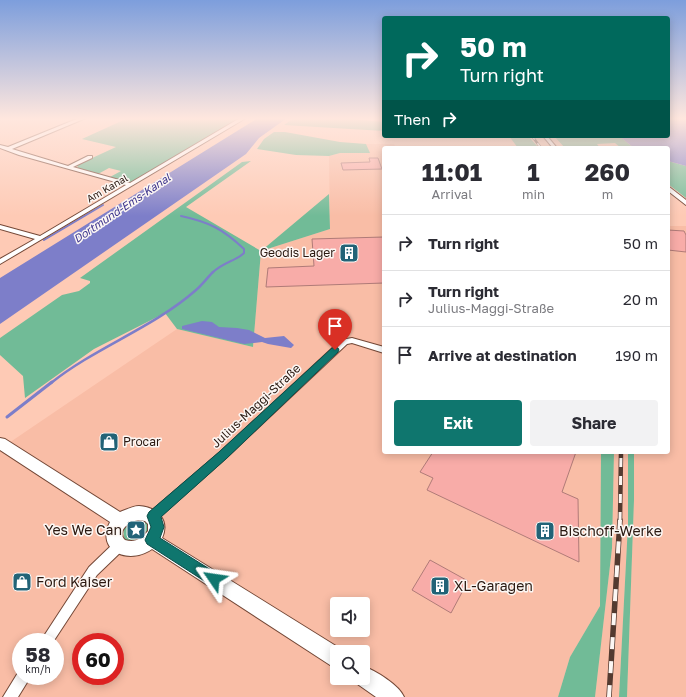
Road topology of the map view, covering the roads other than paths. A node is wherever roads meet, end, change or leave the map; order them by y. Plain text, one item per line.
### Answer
1 (10, 151) edge
2 (189, 151) edge
3 (90, 157) dead end
4 (69, 167) junction
5 (131, 185) junction
6 (670, 190) edge
7 (686, 203) edge
8 (0, 227) edge
9 (40, 238) junction
10 (0, 262) edge
11 (382, 349) edge
12 (0, 443) edge
13 (153, 516) junction
14 (120, 521) junction
15 (151, 540) junction
16 (119, 546) junction
17 (52, 633) edge
18 (330, 654) edge
19 (370, 681) edge
20 (18, 685) edge
21 (10, 697) edge
22 (394, 697) edge

1 - 4 street
2 - 5 street, Am Kanal
3 - 4 street
4 - 5 street
5 - 9 street, Am Kanal
6 - 7 street
8 - 9 street
9 - 10 street, Am Kanal
11 - 13 street, Julius-Maggi-Straße
12 - 14 main road
13 - 14 main road
13 - 15 main road
14 - 16 main road
15 - 16 main road
15 - 18 main road
16 - 17 street
19 - 22 main road
20 - 21 street

